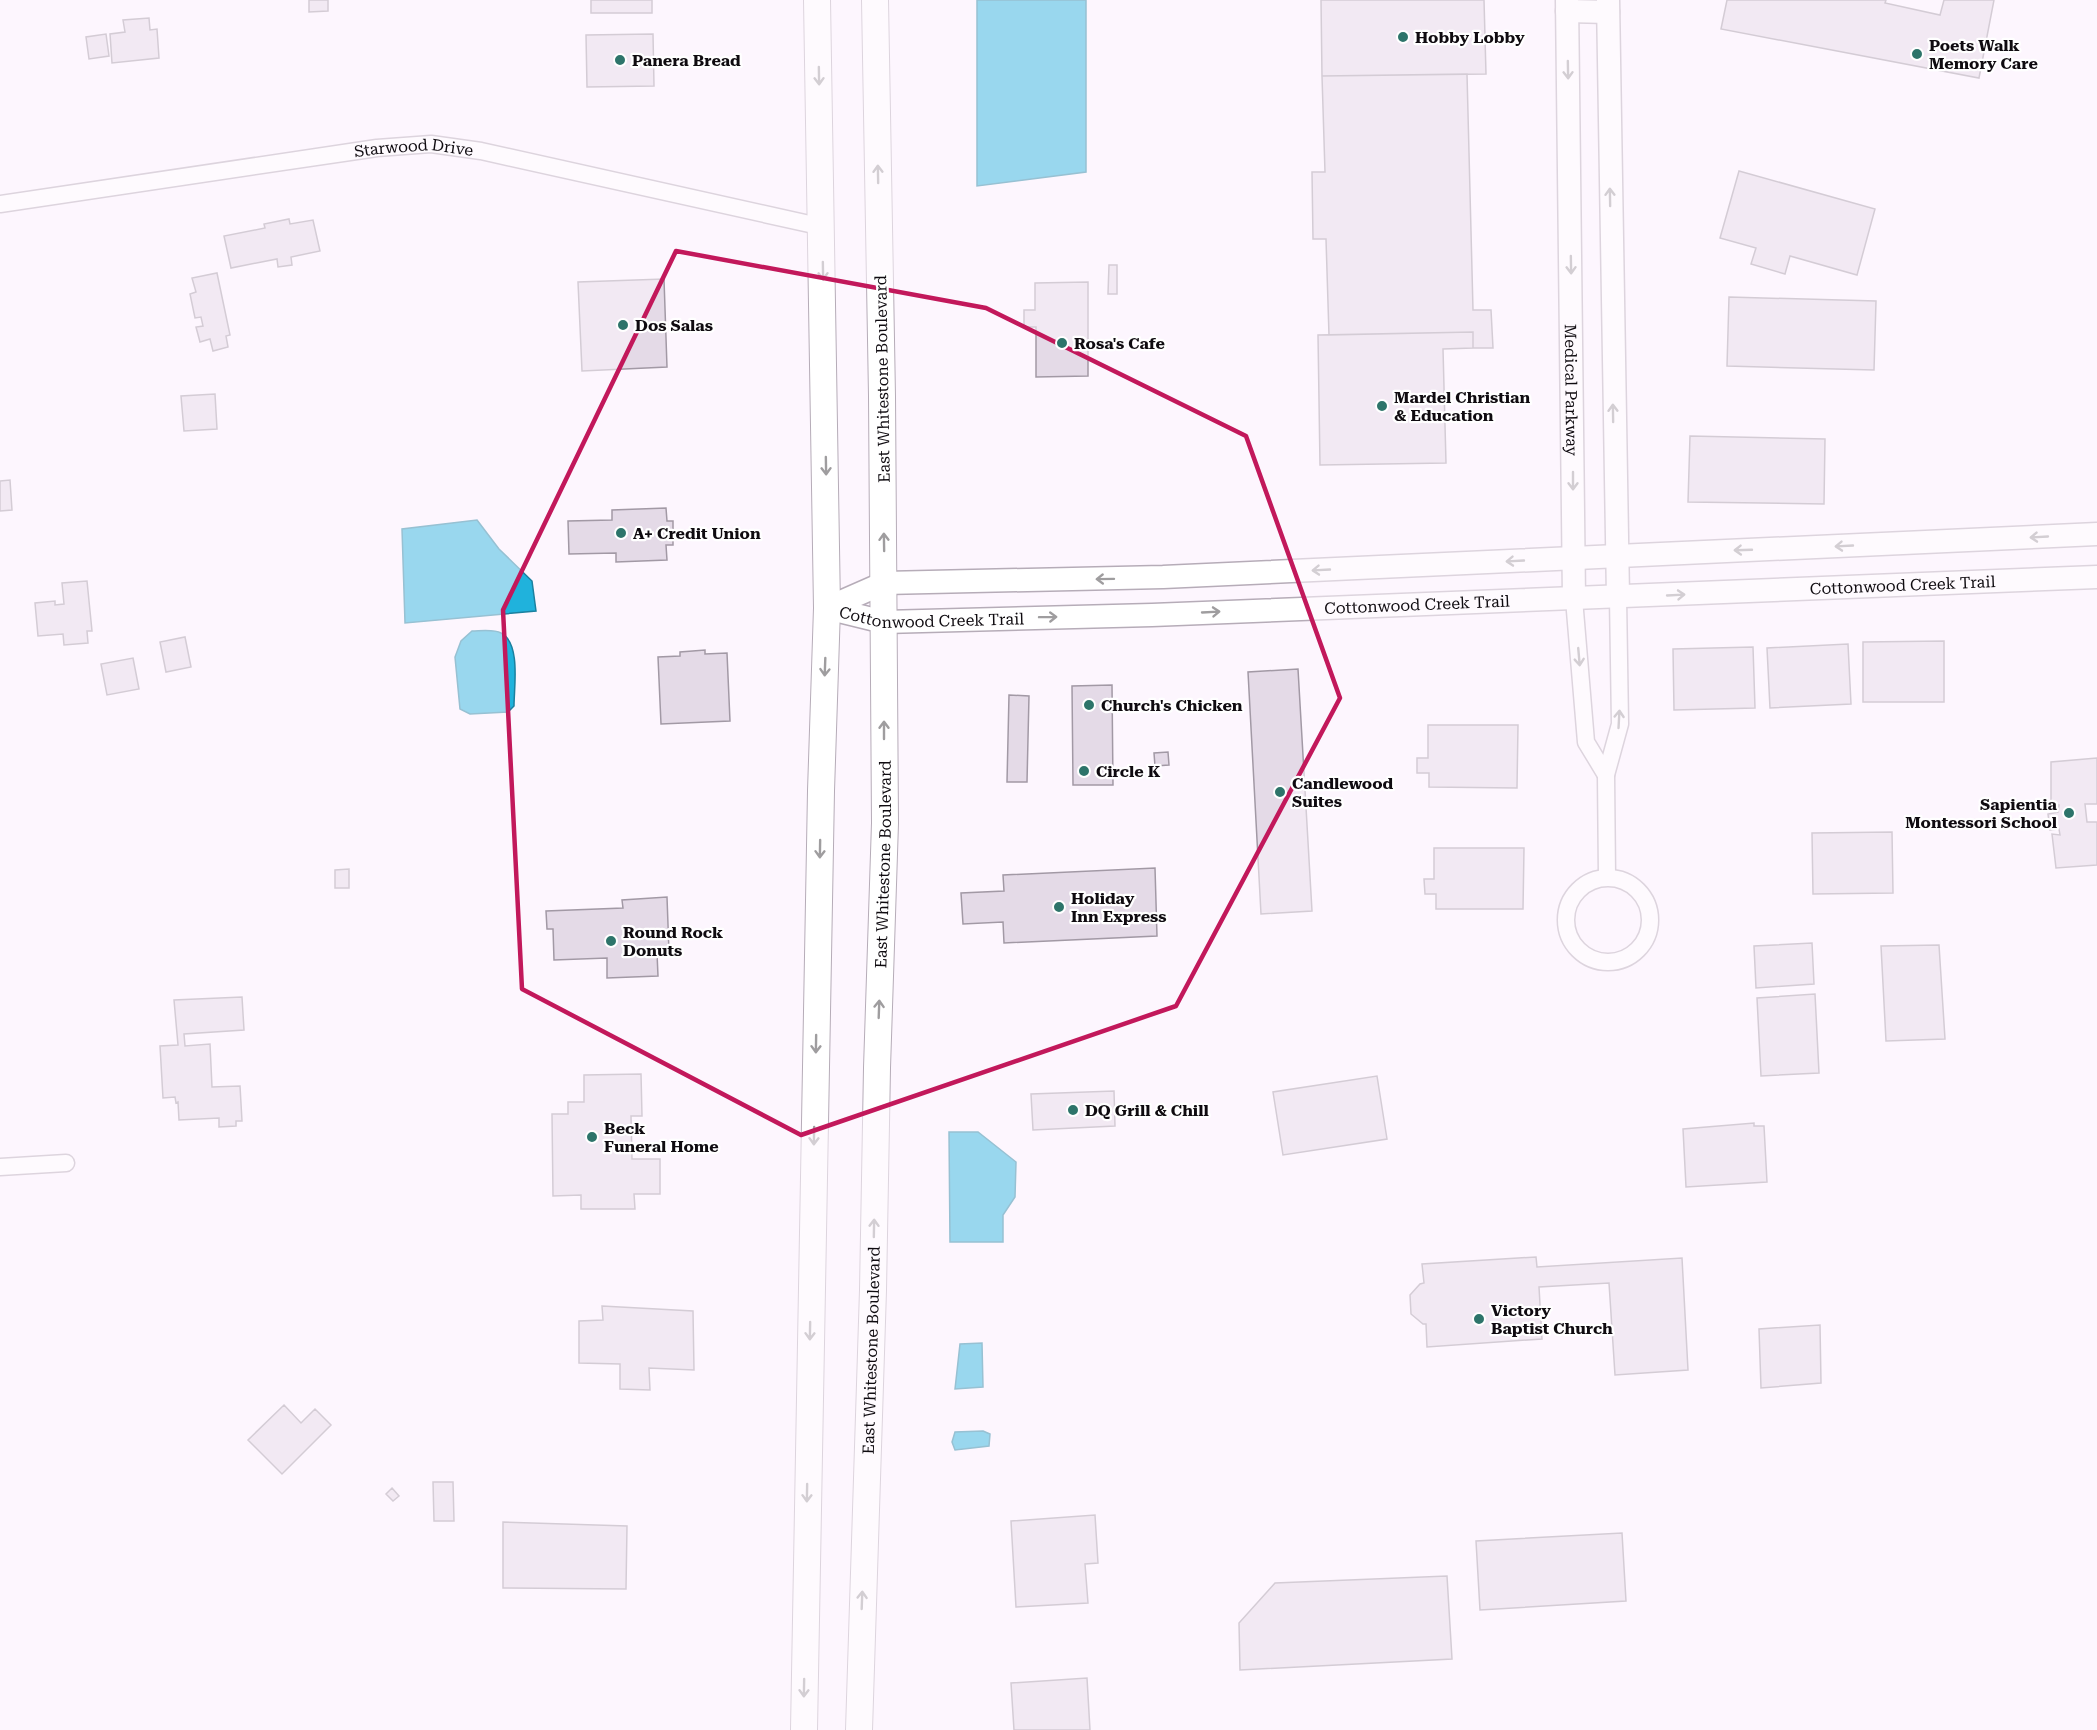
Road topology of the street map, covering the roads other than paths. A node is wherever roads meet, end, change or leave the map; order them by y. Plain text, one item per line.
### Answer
1 (817, 0) edge
2 (875, 0) edge
3 (1567, 6) edge
4 (1608, 6) edge
5 (0, 204) edge
6 (822, 227) junction
7 (2097, 534) edge
8 (1616, 556) junction
9 (1574, 558) junction
10 (2097, 577) edge
11 (884, 583) junction
12 (1618, 597) junction
13 (1574, 599) junction
14 (828, 608) junction
15 (884, 622) junction
16 (1606, 776) junction
17 (1607, 877) junction
18 (66, 1163) dead end
19 (0, 1167) edge
20 (804, 1730) edge
21 (859, 1730) edge

1 -> 6 main road
11 -> 2 main road, East Whitestone Boulevard
3 - 4 street
3 -> 9 street, Medical Parkway
8 -> 4 street, Medical Parkway
5 - 6 street, Starwood Drive
6 -> 14 main road
7 -> 8 street, Cottonwood Creek Trail
8 - 9 street, Cottonwood Creek Trail
8 - 12 street, Medical Parkway
9 -> 11 street, Cottonwood Creek Trail
9 - 13 street, Medical Parkway
12 -> 10 street, Cottonwood Creek Trail
11 - 14 street, Cottonwood Creek Trail
11 - 15 main road, East Whitestone Boulevard
12 - 13 street, Cottonwood Creek Trail
16 -> 12 street, Medical Parkway
15 -> 13 street, Cottonwood Creek Trail
13 -> 16 street, Medical Parkway
14 - 15 street, Cottonwood Creek Trail
14 -> 20 main road
21 -> 15 main road, East Whitestone Boulevard
16 - 17 street, Medical Parkway
17 - 17 street
18 - 19 street

